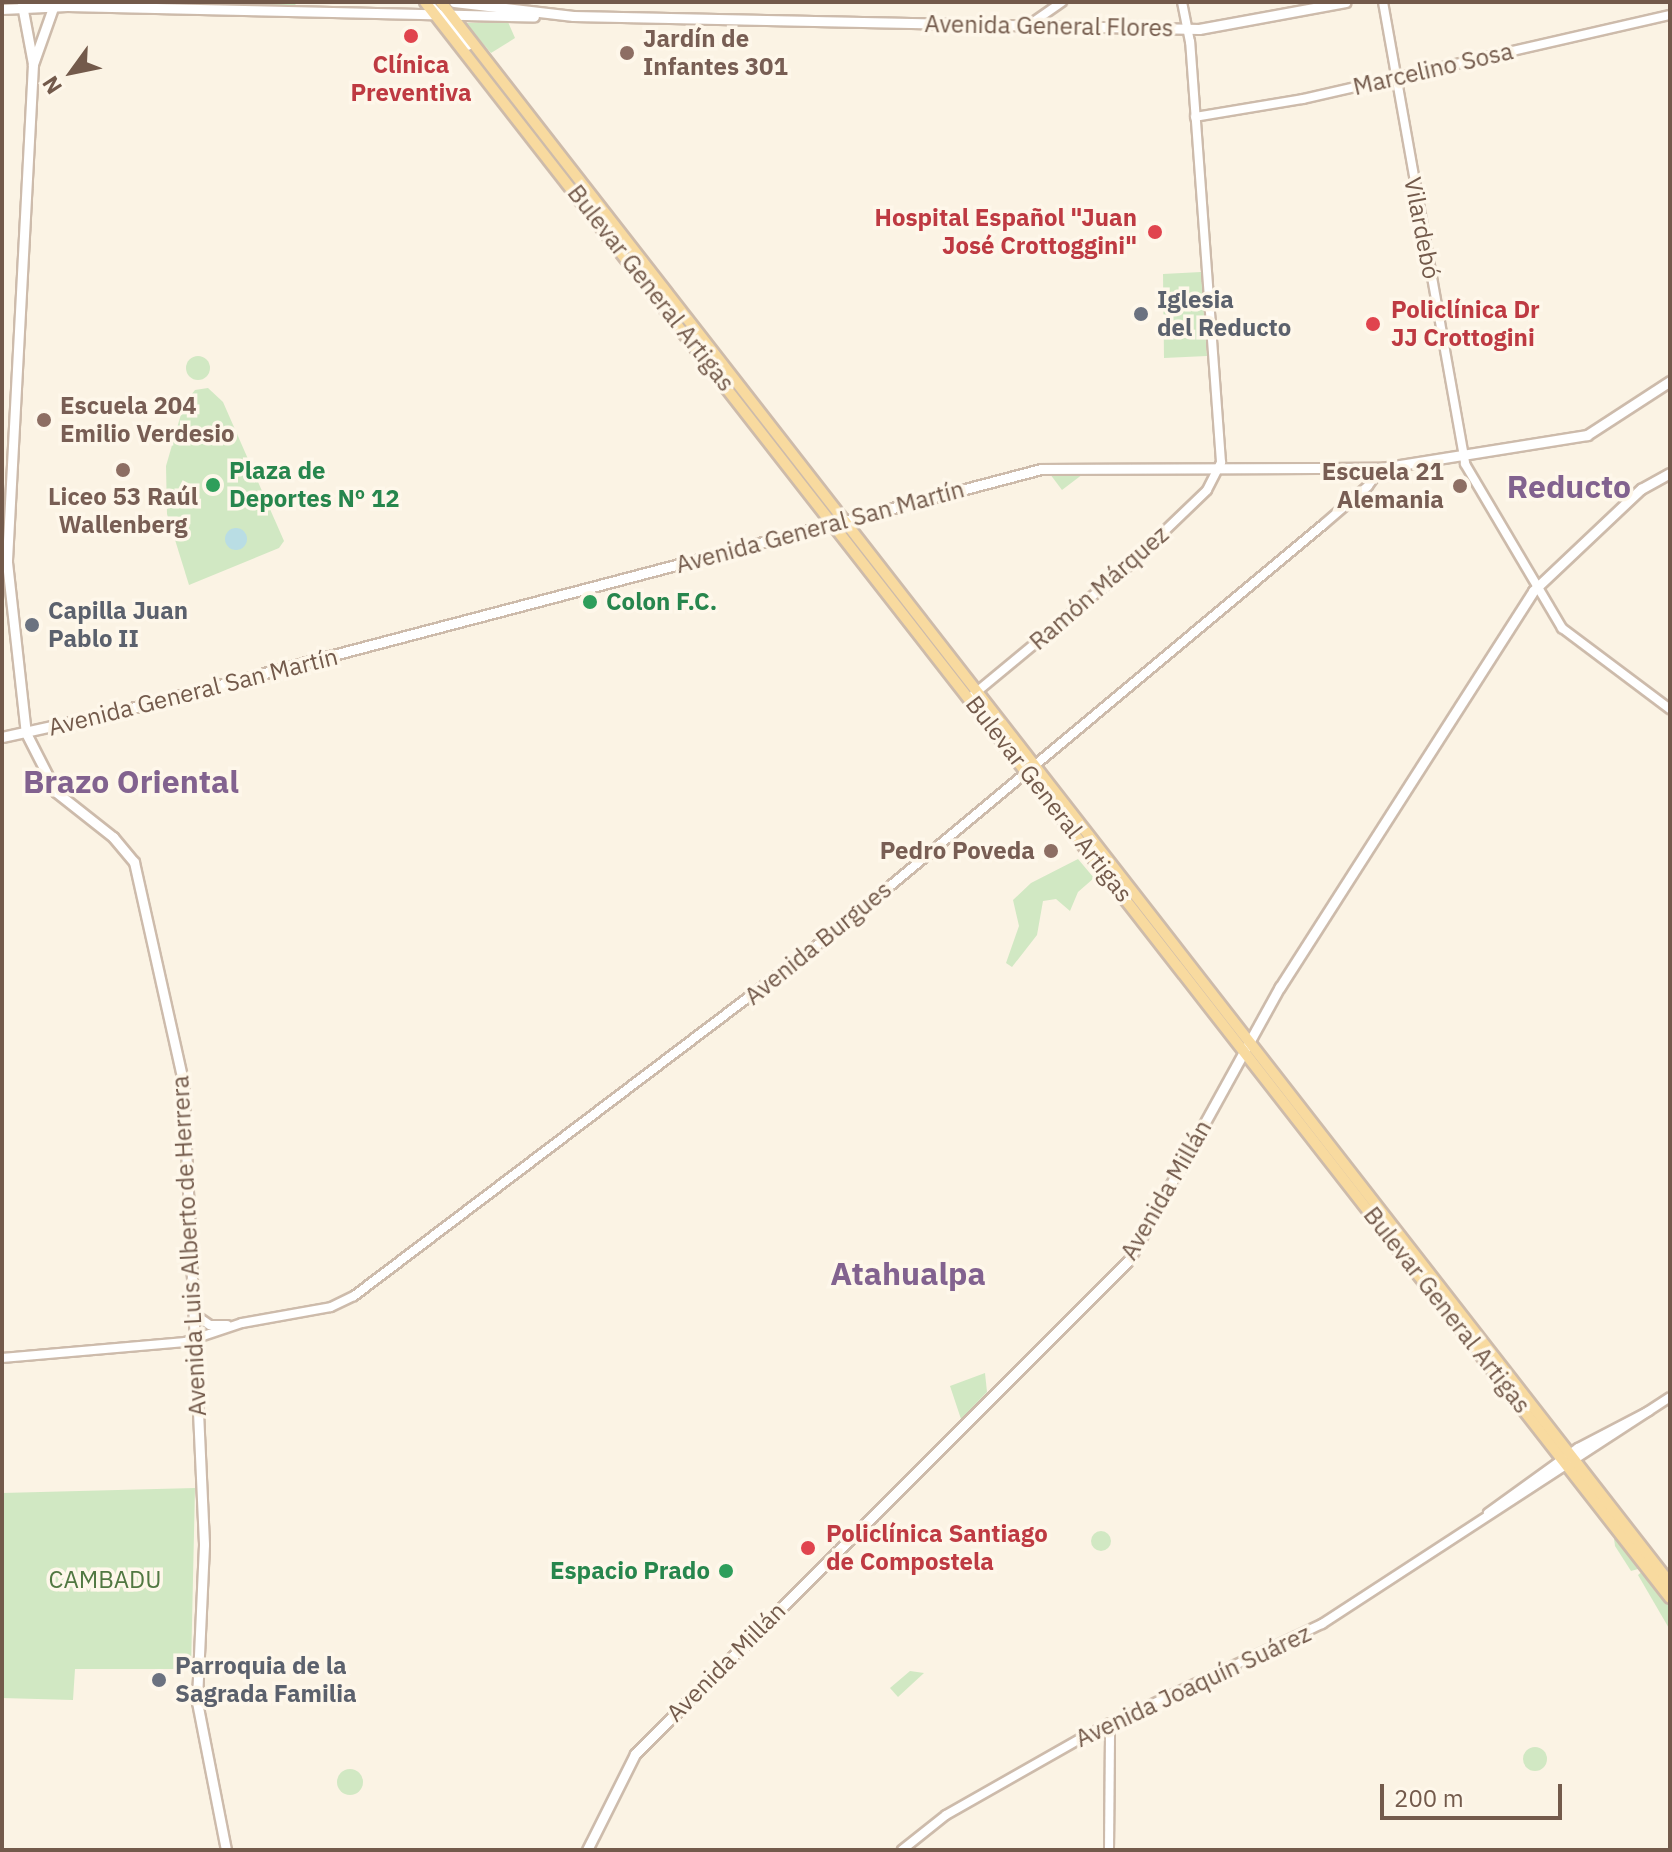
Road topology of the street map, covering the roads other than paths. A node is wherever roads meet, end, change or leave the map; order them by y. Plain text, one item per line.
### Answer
1 (426, 2) edge
2 (434, 2) edge
3 (441, 2) edge
4 (454, 2) edge
5 (1062, 2) edge
6 (1182, 2) edge
7 (1346, 2) edge
8 (1383, 2) edge
9 (55, 4) edge
10 (22, 5) edge
11 (2, 9) edge
12 (444, 15) junction
13 (1670, 15) edge
14 (558, 16) junction
15 (23, 26) junction
16 (1028, 26) junction
17 (48, 29) junction
18 (1188, 29) junction
19 (33, 64) junction
20 (1394, 77) junction
21 (1195, 117) junction
22 (1670, 381) edge
23 (1461, 454) junction
24 (1381, 468) junction
25 (1219, 469) junction
26 (1368, 469) junction
27 (1670, 473) edge
28 (1365, 489) junction
29 (839, 522) junction
30 (1539, 585) junction
31 (973, 695) junction
32 (1670, 709) edge
33 (26, 733) junction
34 (2, 737) edge
35 (1030, 768) junction
36 (1246, 1046) junction
37 (194, 1314) junction
38 (232, 1326) junction
39 (195, 1339) junction
40 (2, 1358) edge
41 (1670, 1397) edge
42 (1568, 1460) junction
43 (1670, 1583) edge
44 (1670, 1598) edge
45 (1110, 1723) junction
46 (226, 1850) edge
47 (587, 1850) edge
48 (902, 1850) edge
49 (1109, 1850) edge

1 - 12 main road, Bulevar General Artigas
2 - 12 main road, Bulevar General Artigas
3 - 12 main road, Bulevar General Artigas
4 - 14 main road, Avenida General Flores
5 - 16 street
6 - 18 street
7 - 18 main road, Avenida General Flores
8 - 20 street, Vilardebó
9 - 10 main road, Avenida General Flores
9 - 12 main road, Avenida General Flores
9 - 17 main road, Avenida Luis Alberto de Herrera
10 - 11 main road, Avenida General Flores
10 - 15 main road, Avenida Luis Alberto de Herrera
12 - 14 main road, Avenida General Flores
12 - 29 main road, Bulevar General Artigas
12 - 29 main road, Bulevar General Artigas
13 - 20 street, Marcelino Sosa
14 - 16 main road, Avenida General Flores
15 - 17 main road
15 - 19 main road, Avenida Luis Alberto de Herrera
16 - 18 main road, Avenida General Flores
17 - 19 main road, Avenida Luis Alberto de Herrera
18 - 21 street
19 - 33 main road, Avenida Luis Alberto de Herrera
20 - 21 street, Marcelino Sosa
20 - 23 street, Vilardebó
21 - 25 street
22 - 23 main road, Avenida General San Martín
23 - 24 main road, Avenida General San Martín
23 - 30 street, Vilardebó
24 - 26 main road, Avenida General San Martín
24 - 28 street, Avenida Burgues
25 - 26 main road, Avenida General San Martín
25 - 29 main road, Avenida General San Martín
25 - 31 street, Ramón Márquez
26 - 28 street
27 - 30 main road, Avenida Millán
28 - 35 street, Avenida Burgues
29 - 31 main road, Bulevar General Artigas
29 - 33 main road, Avenida General San Martín
30 - 32 street, Vilardebó
30 - 36 main road, Avenida Millán
31 - 35 main road, Bulevar General Artigas
33 - 34 main road, Avenida General San Martín
33 - 37 main road, Avenida Luis Alberto de Herrera
35 - 36 main road, Bulevar General Artigas
35 - 38 street, Avenida Burgues
36 - 42 main road, Bulevar General Artigas
36 - 47 main road, Avenida Millán
37 - 38 street, Avenida Burgues
37 - 39 main road, Avenida Luis Alberto de Herrera
38 - 39 street, Avenida Burgues
39 - 40 street, Avenida Burgues
39 - 46 main road, Avenida Luis Alberto de Herrera
41 - 42 street, Avenida Joaquín Suárez
42 - 43 main road, Bulevar General Artigas
42 - 44 main road, Bulevar General Artigas
42 - 45 street, Avenida Joaquín Suárez
45 - 48 street, Avenida Joaquín Suárez
45 - 49 street

